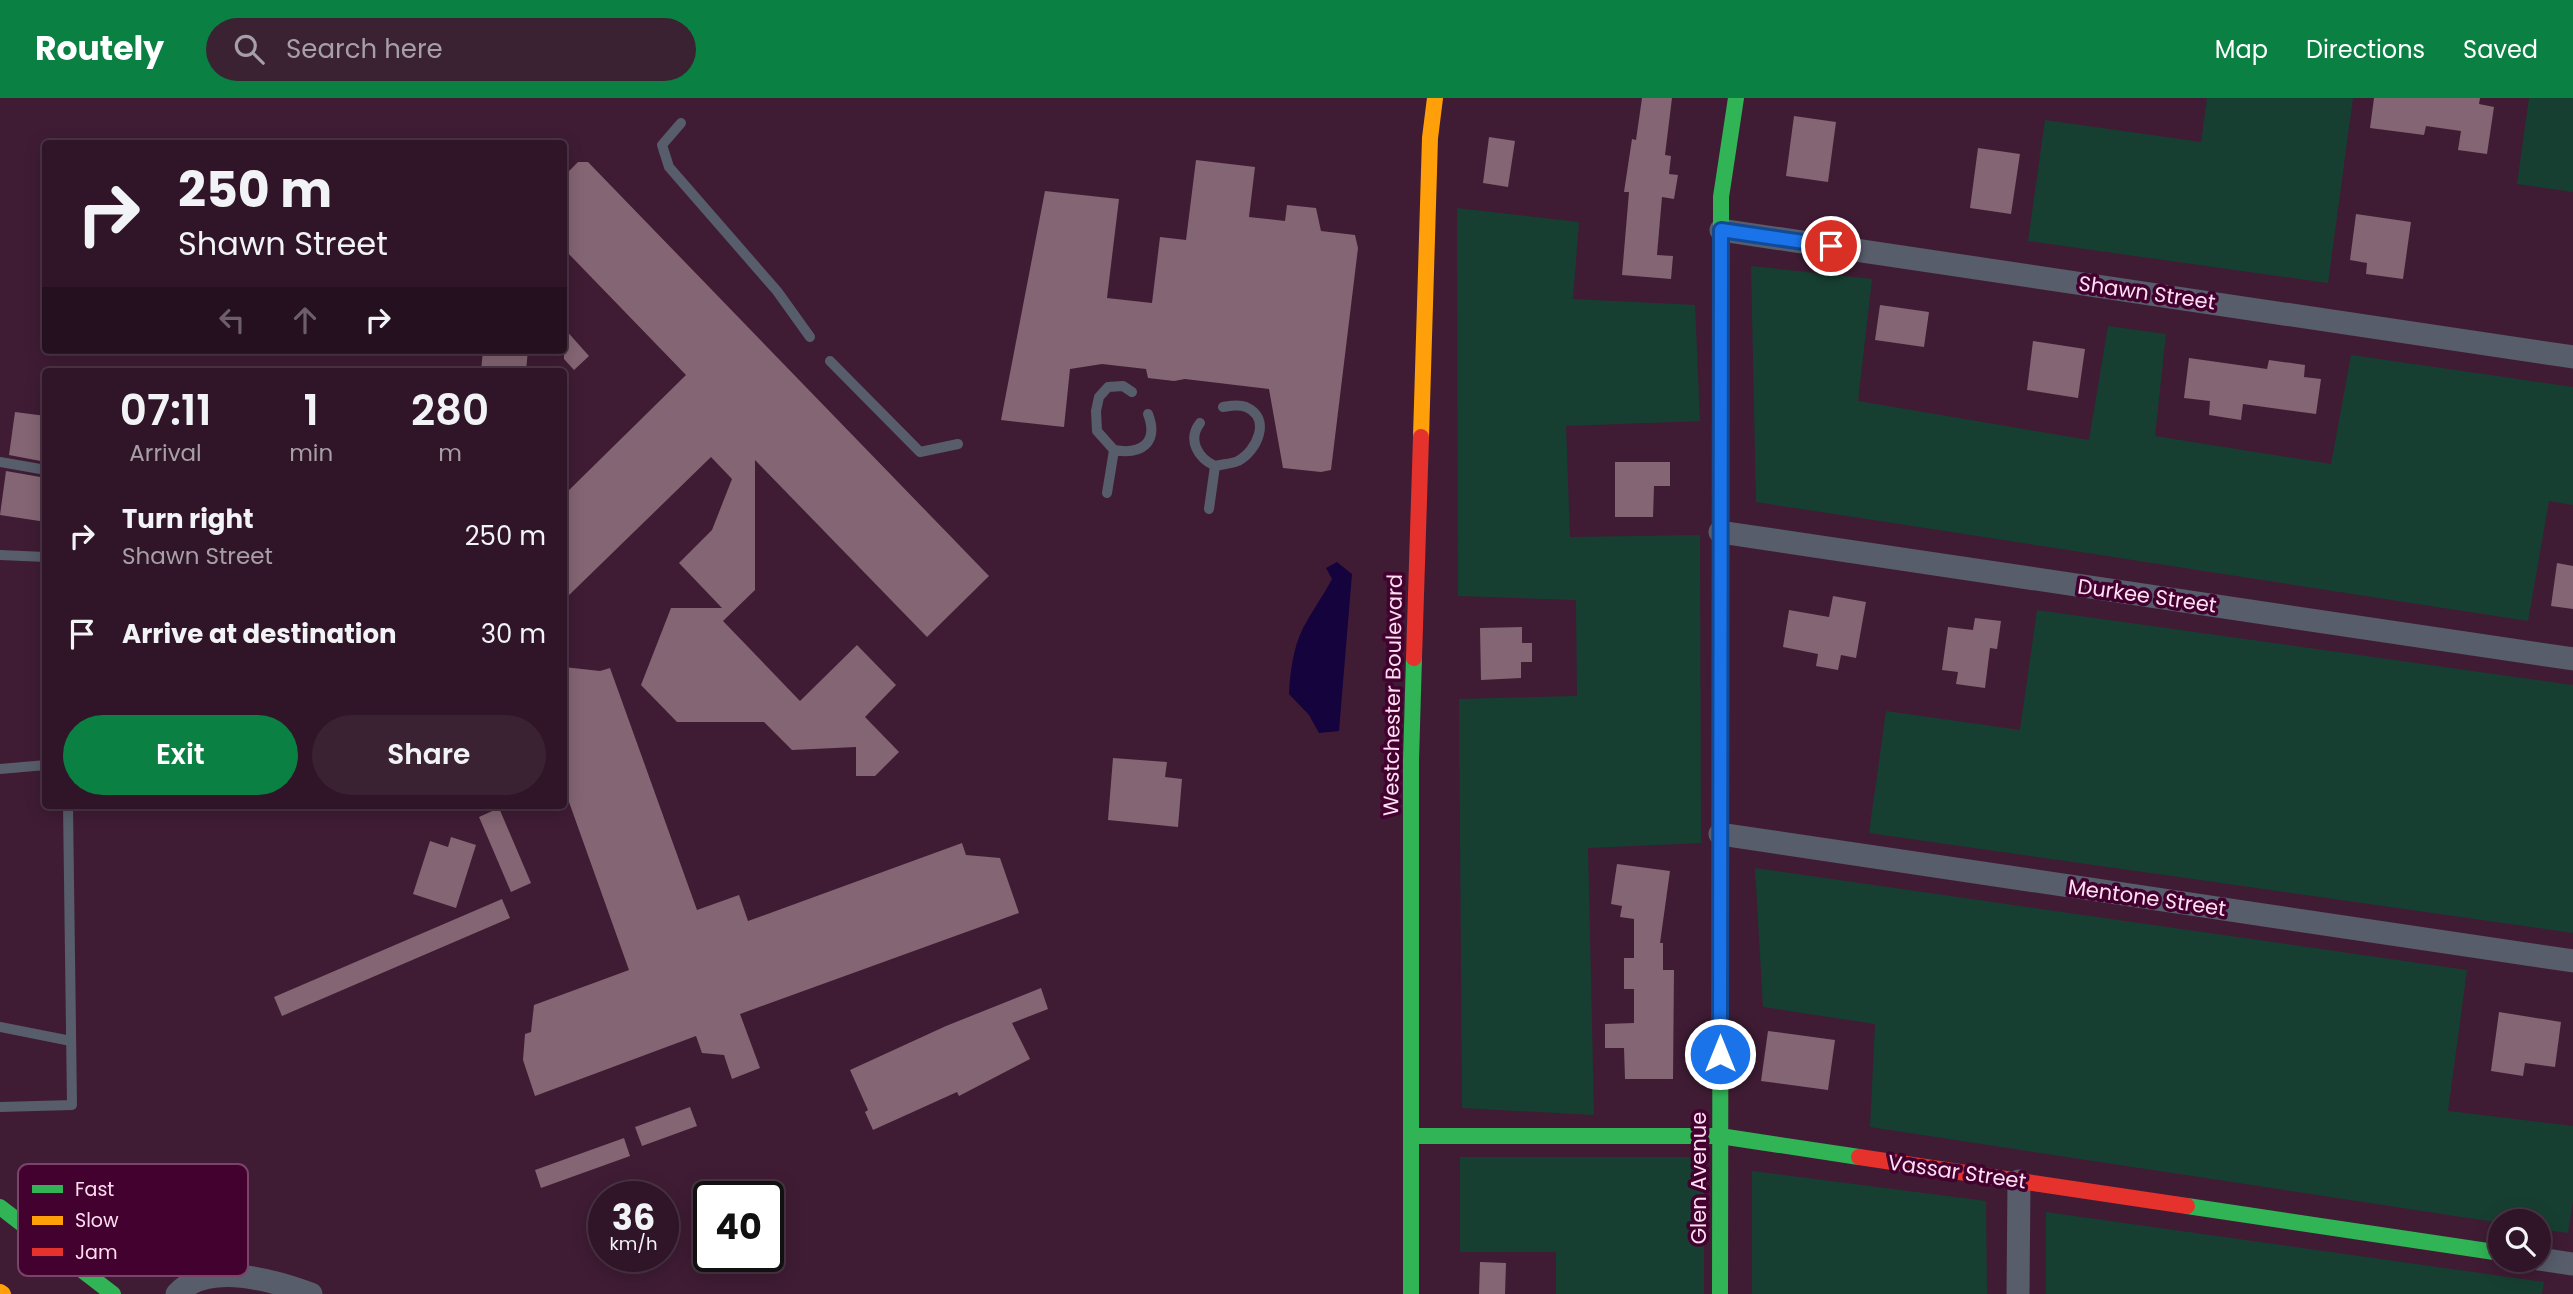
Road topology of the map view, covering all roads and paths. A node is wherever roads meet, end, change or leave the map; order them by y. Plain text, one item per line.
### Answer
1 (1435, 98) edge
2 (1736, 98) edge
3 (681, 123) dead end
4 (1721, 230) junction
5 (810, 337) dead end
6 (2573, 357) edge
7 (830, 361) dead end
8 (1132, 392) dead end
9 (1223, 407) dead end
10 (1148, 414) dead end
11 (1200, 423) dead end
12 (958, 444) dead end
13 (1114, 450) junction
14 (0, 462) edge
15 (1215, 466) junction
16 (42, 469) edge
17 (1107, 494) dead end
18 (1209, 509) dead end
19 (1720, 532) junction
20 (0, 555) edge
21 (42, 557) edge
22 (2573, 659) edge
23 (42, 765) edge
24 (0, 769) edge
25 (68, 809) edge
26 (1720, 834) junction
27 (2573, 961) edge
28 (0, 1027) edge
29 (71, 1041) junction
30 (0, 1107) edge
31 (1411, 1136) junction
32 (1720, 1136) junction
33 (2019, 1181) junction
34 (0, 1206) edge
35 (18, 1220) edge
36 (2488, 1251) edge
37 (2551, 1261) edge
38 (2573, 1264) edge
39 (90, 1276) edge
40 (113, 1294) edge
41 (177, 1294) edge
42 (311, 1294) edge
43 (1411, 1294) edge
44 (1720, 1294) edge
45 (2018, 1294) edge

1 - 31 street, Westchester Boulevard
2 - 4 street, Glen Avenue
3 - 5 lane
4 - 6 street, Shawn Street
4 - 19 street, Glen Avenue
7 - 12 lane
8 - 13 lane
9 - 15 lane
10 - 13 lane
11 - 15 lane
13 - 17 lane
14 - 16 lane
15 - 18 lane
19 - 22 street, Durkee Street
19 - 26 street, Glen Avenue
20 - 21 lane
23 - 24 lane
25 - 29 lane
26 - 27 street, Mentone Street
26 - 32 street, Glen Avenue
28 - 29 lane
29 - 30 lane
31 - 32 street, Vassar Street
31 - 43 street, Westchester Boulevard
32 - 33 street, Vassar Street
32 - 44 street, Glen Avenue
33 - 36 street, Vassar Street
33 - 45 street
34 - 35 street
37 - 38 street
39 - 40 street
41 - 42 street

